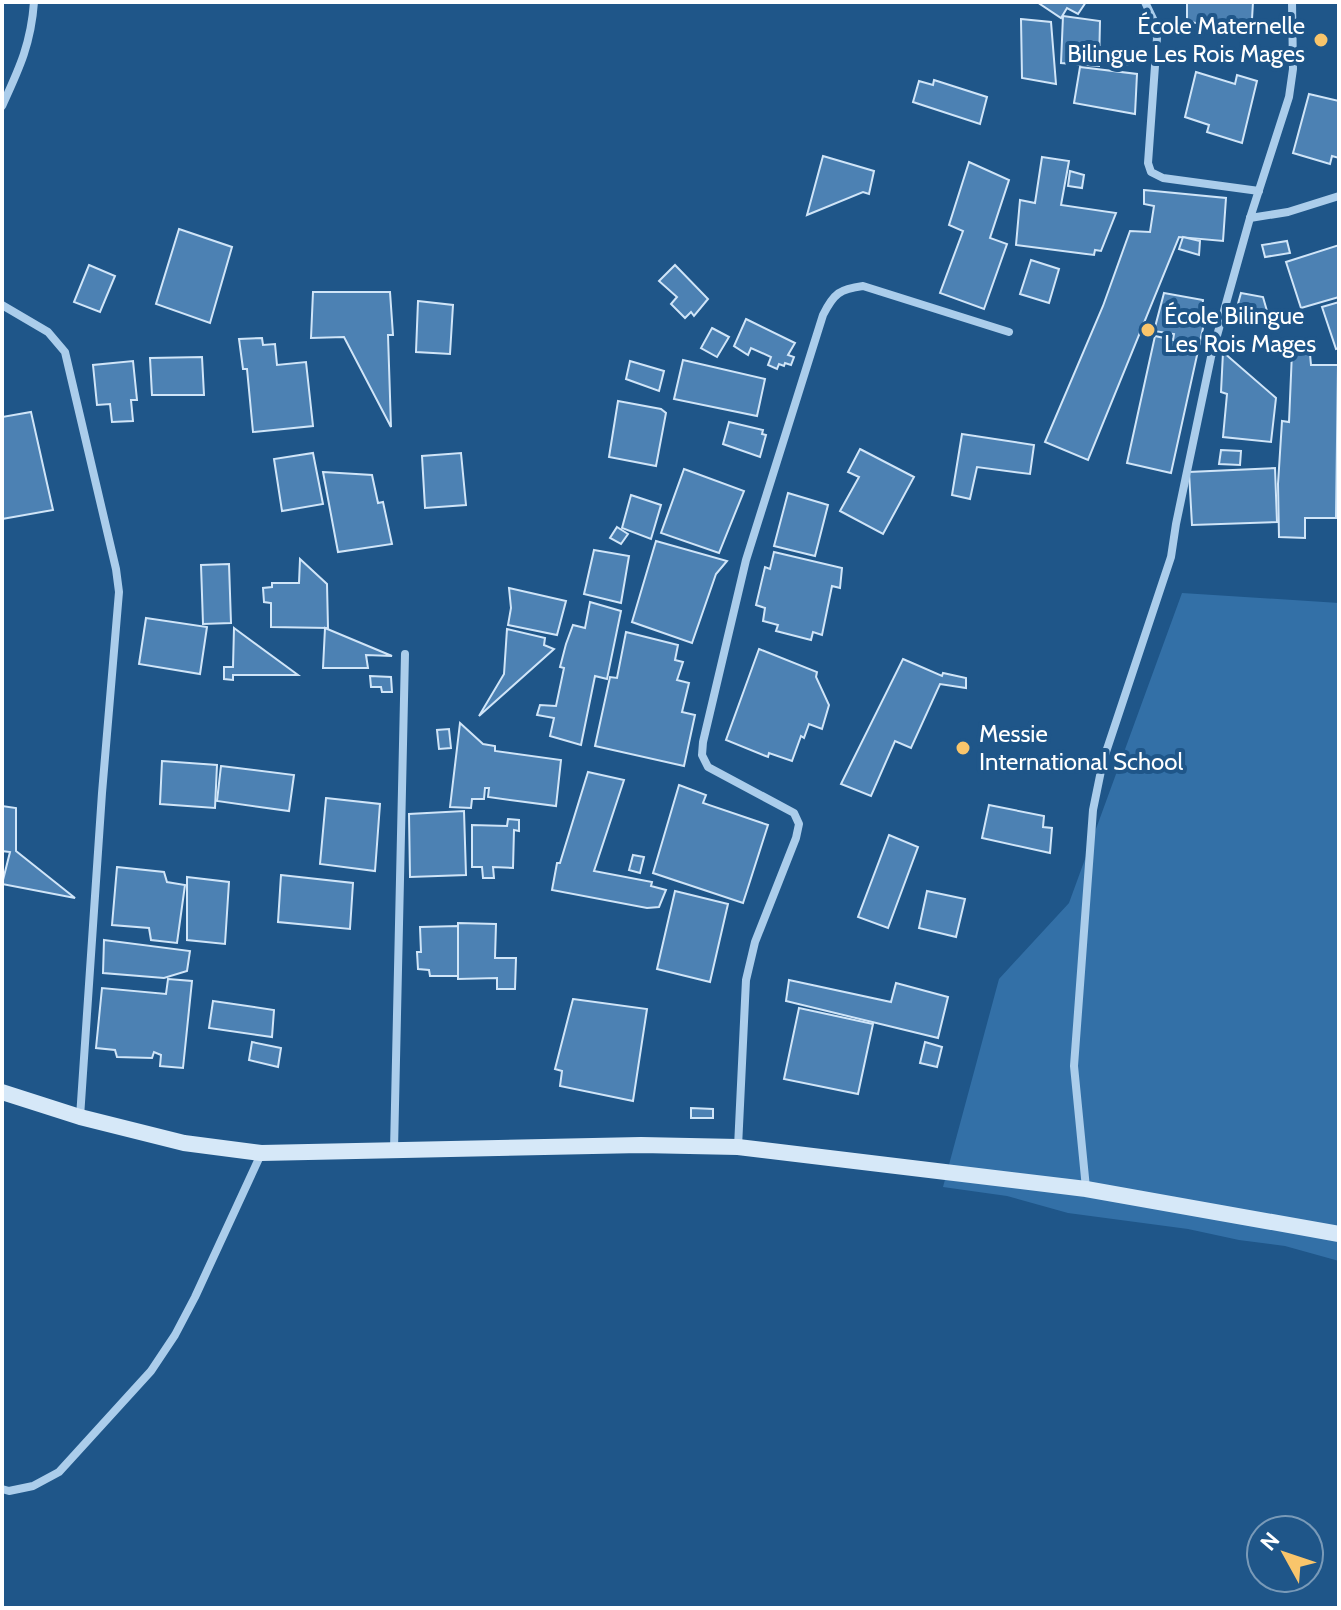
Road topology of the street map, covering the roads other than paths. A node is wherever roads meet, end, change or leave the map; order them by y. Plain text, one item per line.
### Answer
1 (34, 2) edge
2 (1145, 2) edge
3 (1292, 2) edge
4 (2, 106) edge
5 (1259, 191) junction
6 (1339, 196) edge
7 (1250, 218) junction
8 (2, 305) edge
9 (1009, 332) dead end
10 (405, 654) dead end
11 (2, 1092) edge
12 (80, 1117) junction
13 (738, 1147) junction
14 (394, 1150) junction
15 (261, 1153) junction
16 (1086, 1189) junction
17 (1339, 1234) edge
18 (2, 1489) edge

1 - 4 street
2 - 5 street
3 - 5 street
5 - 7 street
6 - 7 street
7 - 16 street
8 - 12 street
9 - 13 street
10 - 14 street
11 - 12 main road
12 - 15 main road
13 - 14 main road
13 - 16 main road
14 - 15 main road
15 - 18 street
16 - 17 main road

